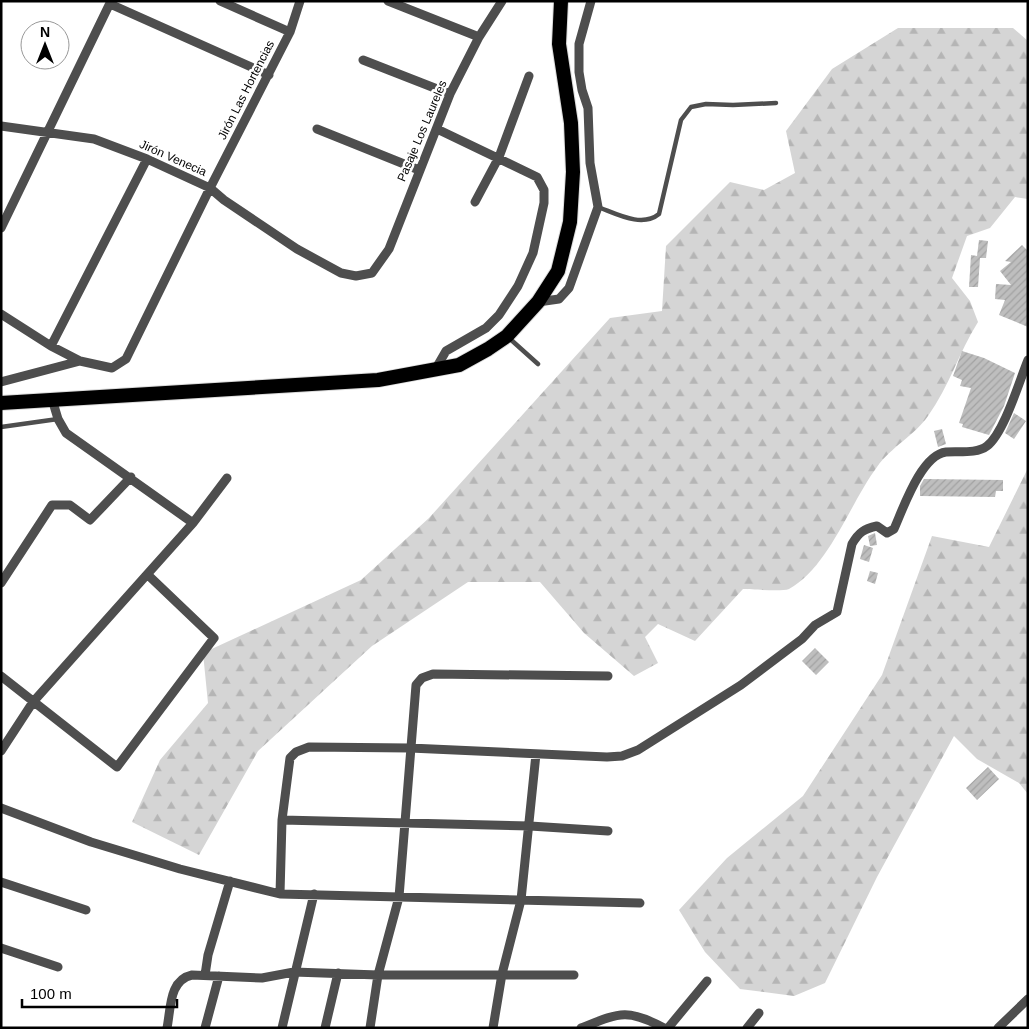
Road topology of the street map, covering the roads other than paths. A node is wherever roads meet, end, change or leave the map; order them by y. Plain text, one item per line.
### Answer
1 (220, 1) edge
2 (300, 1) edge
3 (388, 1) edge
4 (502, 1) edge
5 (561, 1) edge
6 (591, 1) edge
7 (111, 2) edge
8 (290, 32) junction
9 (479, 37) junction
10 (363, 60) dead end
11 (269, 75) junction
12 (529, 76) dead end
13 (450, 94) junction
14 (776, 103) dead end
15 (1, 126) edge
16 (437, 129) junction
17 (317, 130) dead end
18 (47, 131) junction
19 (499, 157) junction
20 (148, 159) junction
21 (419, 170) junction
22 (210, 188) junction
23 (475, 202) dead end
24 (598, 207) junction
25 (1, 228) edge
26 (372, 273) joint
27 (538, 302) junction
28 (1, 314) edge
29 (507, 336) junction
30 (51, 346) junction
31 (1028, 360) edge
32 (80, 361) junction
33 (538, 364) dead end
34 (436, 370) junction
35 (1, 382) edge
36 (52, 399) junction
37 (1, 403) edge
38 (58, 419) junction
39 (1, 427) edge
40 (131, 477) junction
41 (227, 478) dead end
42 (193, 523) junction
43 (148, 575) junction
44 (1, 583) edge
45 (1, 676) edge
46 (608, 676) dead end
47 (33, 702) junction
48 (410, 748) junction
49 (1, 751) edge
50 (536, 754) junction
51 (1, 808) edge
52 (282, 820) junction
53 (406, 824) junction
54 (530, 826) junction
55 (608, 831) dead end
56 (230, 881) junction
57 (1, 882) edge
58 (280, 894) junction
59 (314, 894) junction
60 (399, 897) junction
61 (521, 900) junction
62 (640, 903) dead end
63 (86, 910) dead end
64 (1, 948) edge
65 (58, 967) dead end
66 (294, 972) junction
67 (338, 973) junction
68 (502, 974) junction
69 (205, 975) junction
70 (378, 975) junction
71 (574, 975) dead end
72 (219, 976) junction
73 (708, 981) dead end
74 (1028, 999) edge
75 (759, 1013) dead end
76 (167, 1028) edge
77 (205, 1028) edge
78 (282, 1028) edge
79 (325, 1028) edge
80 (370, 1028) edge
81 (493, 1028) edge
82 (581, 1028) edge
83 (666, 1028) edge
84 (747, 1028) edge
85 (998, 1028) edge

1 - 8 street
2 - 8 street, Jirón Las Hortencias
3 - 9 street
4 - 9 street, Pasaje Los Laureles
5 - 27 highway
6 - 24 street
7 - 11 street
7 - 18 street
8 - 11 street, Jirón Las Hortencias
9 - 13 street, Pasaje Los Laureles
10 - 13 street
11 - 22 street, Jirón Las Hortencias
12 - 19 street
13 - 16 street, Pasaje Los Laureles
14 - 24 lane
15 - 18 street, Jirón Venecia
16 - 19 street
16 - 21 street, Pasaje Los Laureles
17 - 21 street
18 - 20 street, Jirón Venecia
18 - 25 street
19 - 23 street
19 - 34 street
20 - 22 street, Jirón Venecia
20 - 30 street
21 - 26 street, Pasaje Los Laureles
22 - 26 street, Jirón Venecia
22 - 32 street, Jirón Las Hortencias
24 - 27 street
27 - 29 highway
28 - 30 street
29 - 33 lane
29 - 34 highway
30 - 32 street
31 - 50 street
32 - 35 street
34 - 36 highway
36 - 37 highway
36 - 38 street
38 - 39 lane
38 - 40 street
40 - 42 street
40 - 44 street
41 - 42 street
42 - 43 street
43 - 47 street
43 - 47 street
45 - 47 street
46 - 48 street
47 - 49 street
48 - 50 street
48 - 52 street
48 - 53 street
50 - 54 street
51 - 56 street
52 - 53 street
52 - 58 street
53 - 54 street
53 - 60 street
54 - 55 street
54 - 61 street
56 - 58 street
56 - 69 street
57 - 63 street
58 - 59 street
59 - 60 street
59 - 66 street
60 - 61 street
60 - 70 street
61 - 62 street
61 - 68 street
64 - 65 street
66 - 67 street
66 - 72 street
66 - 78 street
67 - 70 street
67 - 79 street
68 - 70 street
68 - 71 street
68 - 81 street
69 - 72 street
69 - 76 street
70 - 80 street
72 - 77 street
73 - 83 street
74 - 85 street
75 - 84 street
82 - 83 street

